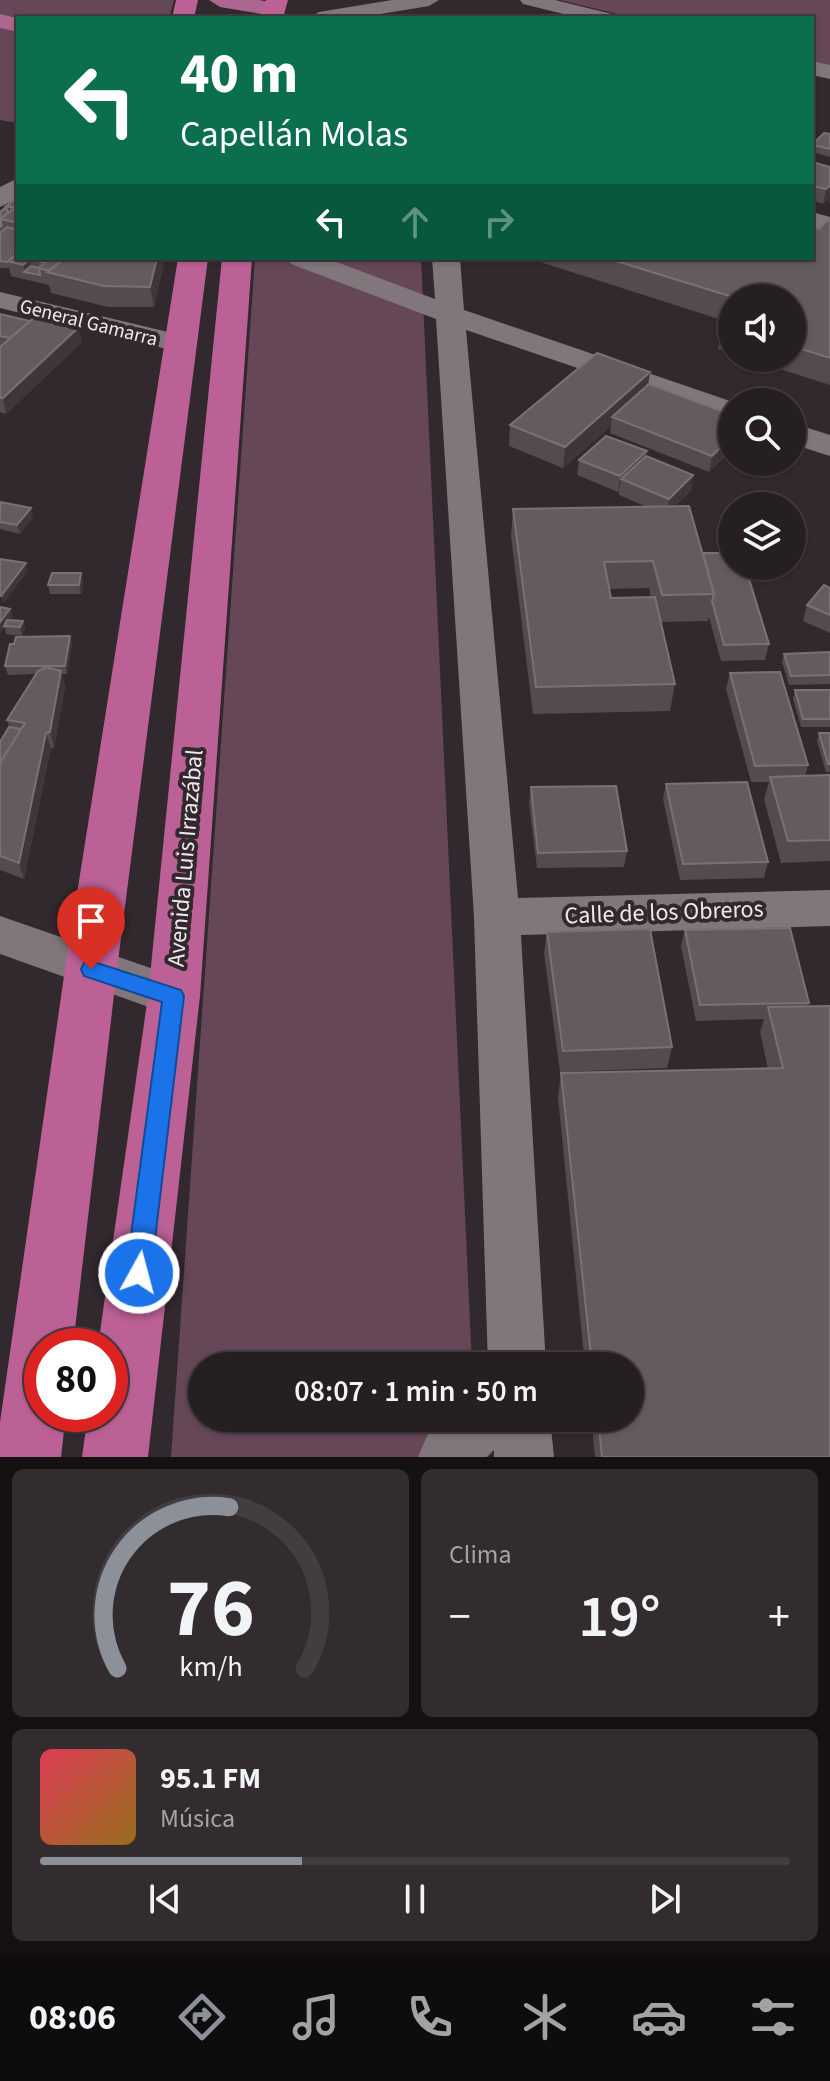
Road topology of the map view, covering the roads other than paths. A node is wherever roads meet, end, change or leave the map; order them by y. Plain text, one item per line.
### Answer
1 (220, 0) edge
2 (432, 0) edge
3 (530, 0) edge
4 (274, 9) edge
5 (332, 16) edge
6 (597, 16) edge
7 (193, 260) edge
8 (237, 260) edge
9 (306, 260) edge
10 (446, 260) edge
11 (0, 300) edge
12 (449, 314) junction
13 (179, 343) junction
14 (718, 407) edge
15 (806, 438) edge
16 (830, 446) edge
17 (830, 908) edge
18 (497, 917) junction
19 (0, 935) edge
20 (91, 969) junction
21 (174, 996) junction
22 (44, 1328) edge
23 (516, 1352) edge
24 (31, 1432) edge
25 (470, 1432) edge
26 (522, 1432) edge
27 (28, 1457) edge
28 (115, 1457) edge
29 (448, 1457) edge
30 (524, 1457) edge

1 - 4 main road
2 - 5 street
3 - 6 street
7 - 13 highway
8 - 21 highway, Avenida Luis Irrazábal
9 - 12 street
10 - 12 street
11 - 13 street, General Gamarra
12 - 14 street
12 - 18 street
13 - 20 highway
15 - 16 street
17 - 18 street, Calle de los Obreros
18 - 23 street
19 - 20 street
20 - 21 street
20 - 22 highway
21 - 28 highway, Avenida Luis Irrazábal
24 - 27 highway
25 - 29 street
26 - 30 street

